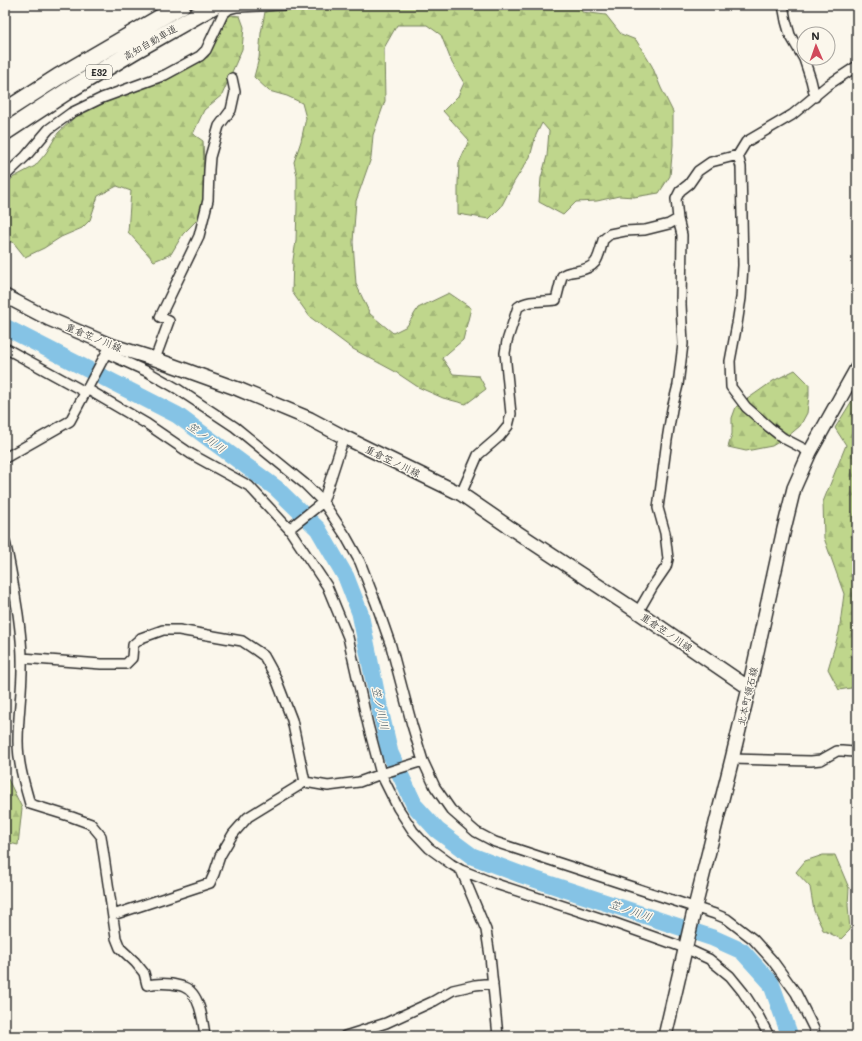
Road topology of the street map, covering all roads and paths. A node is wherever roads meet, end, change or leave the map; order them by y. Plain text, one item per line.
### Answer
1 (182, 5) edge
2 (215, 5) edge
3 (285, 5) edge
4 (783, 5) edge
5 (857, 66) edge
6 (232, 78) dead end
7 (815, 97) junction
8 (5, 111) edge
9 (5, 132) edge
10 (738, 155) junction
11 (5, 176) edge
12 (678, 219) junction
13 (5, 296) edge
14 (5, 348) edge
15 (106, 352) junction
16 (155, 359) junction
17 (857, 368) edge
18 (87, 389) junction
19 (344, 437) junction
20 (810, 452) junction
21 (5, 458) edge
22 (461, 494) junction
23 (321, 503) junction
24 (290, 528) junction
25 (5, 542) edge
26 (638, 612) junction
27 (22, 658) junction
28 (749, 688) junction
29 (857, 754) edge
30 (732, 759) junction
31 (421, 762) junction
32 (385, 773) junction
33 (305, 782) junction
34 (461, 870) junction
35 (695, 908) junction
36 (113, 915) junction
37 (686, 947) junction
38 (493, 983) junction
39 (205, 1036) edge
40 (345, 1036) edge
41 (498, 1036) edge
42 (664, 1036) edge
43 (769, 1036) edge
44 (815, 1036) edge

1 - 8 highway, 高知自動車道 / E32
2 - 9 highway, 高知自動車道 / E32
3 - 11 street
4 - 7 street
5 - 7 street
6 - 16 street
7 - 10 street
10 - 12 street
10 - 20 street
12 - 22 street
12 - 26 street
13 - 15 main road, 重倉笠ノ川線
14 - 18 street
15 - 16 main road, 重倉笠ノ川線
15 - 18 street
15 - 23 street
16 - 19 main road, 重倉笠ノ川線
17 - 20 main road, 北本町領石線
18 - 21 street
18 - 24 street
19 - 22 main road, 重倉笠ノ川線
19 - 23 street
20 - 28 main road, 北本町領石線
22 - 26 main road, 重倉笠ノ川線
23 - 24 street
23 - 31 street
24 - 32 street
25 - 27 street
26 - 28 main road, 重倉笠ノ川線
27 - 33 street
27 - 36 street
28 - 30 main road, 北本町領石線
29 - 30 street
30 - 35 main road, 北本町領石線
31 - 32 street
31 - 35 street
32 - 33 street
32 - 34 street
33 - 36 street
34 - 37 street
34 - 38 street
35 - 37 main road, 北本町領石線
35 - 44 street
36 - 39 street
37 - 42 main road, 北本町領石線
37 - 43 street
38 - 40 street
38 - 41 street

